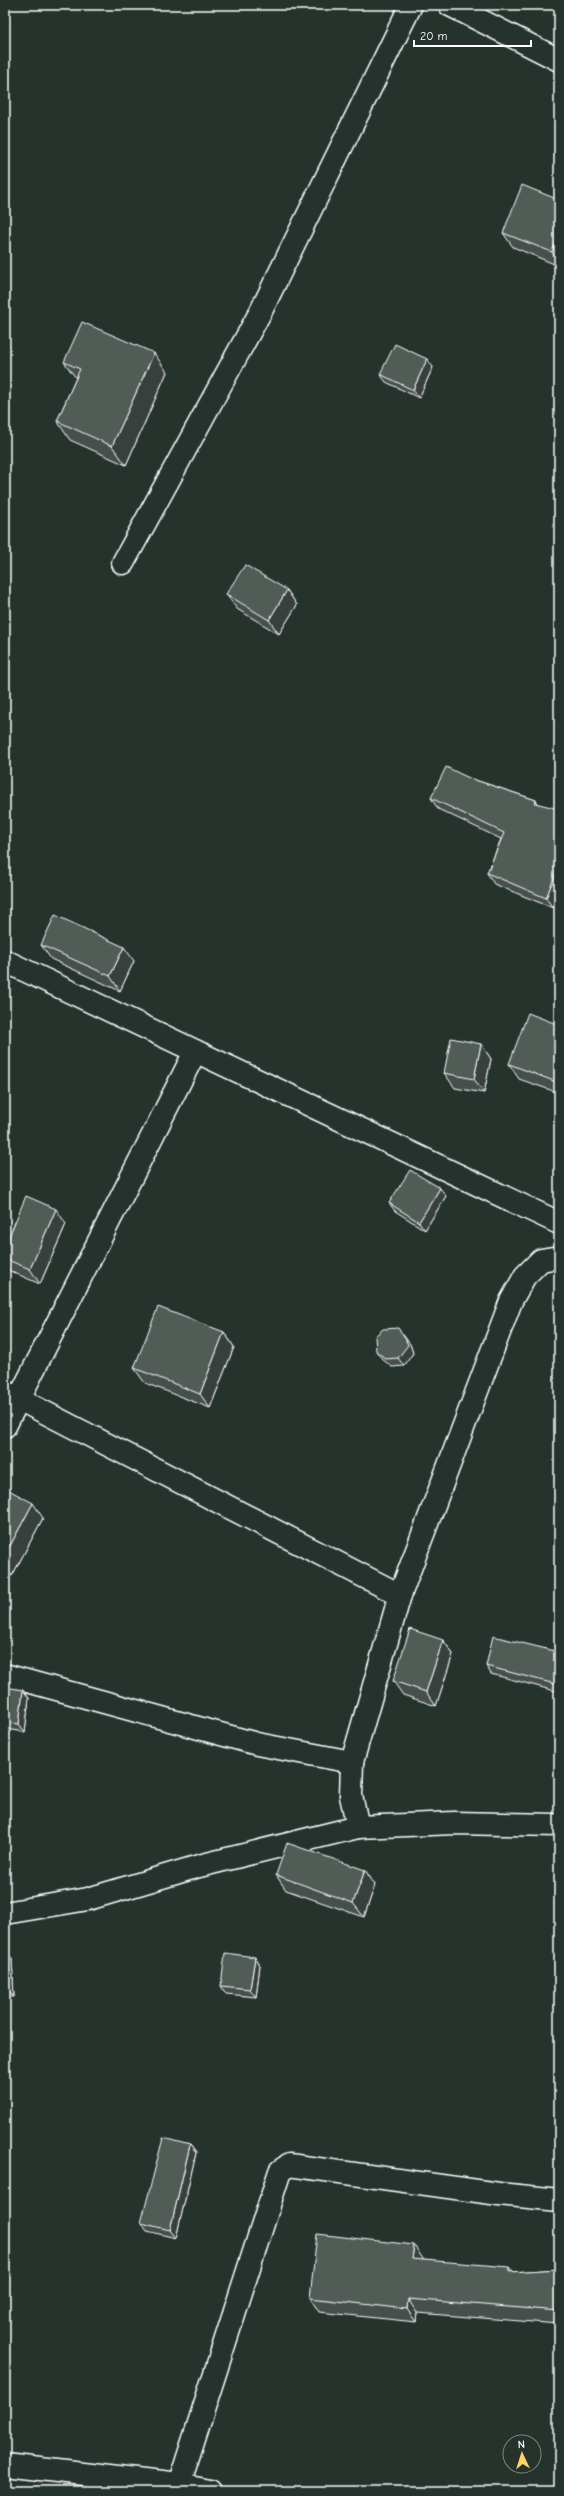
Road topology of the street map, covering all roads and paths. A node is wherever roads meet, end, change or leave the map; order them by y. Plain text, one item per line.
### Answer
1 (411, 5) edge
2 (450, 5) edge
3 (559, 60) edge
4 (123, 563) dead end
5 (5, 961) edge
6 (195, 1052) junction
7 (559, 1223) edge
8 (559, 1257) edge
9 (12, 1395) edge
10 (5, 1426) edge
11 (400, 1595) junction
12 (5, 1675) edge
13 (352, 1762) junction
14 (559, 1825) edge
15 (358, 1827) junction
16 (5, 1913) edge
17 (559, 2200) edge
18 (5, 2465) edge
19 (179, 2485) junction
20 (210, 2491) edge

1 - 4 street
2 - 3 street
5 - 6 street
6 - 7 street
6 - 9 street
8 - 11 street
9 - 10 street
9 - 11 street
11 - 13 street
12 - 13 street
13 - 15 street
14 - 15 street
15 - 16 street
17 - 19 street
18 - 19 street
19 - 20 street

